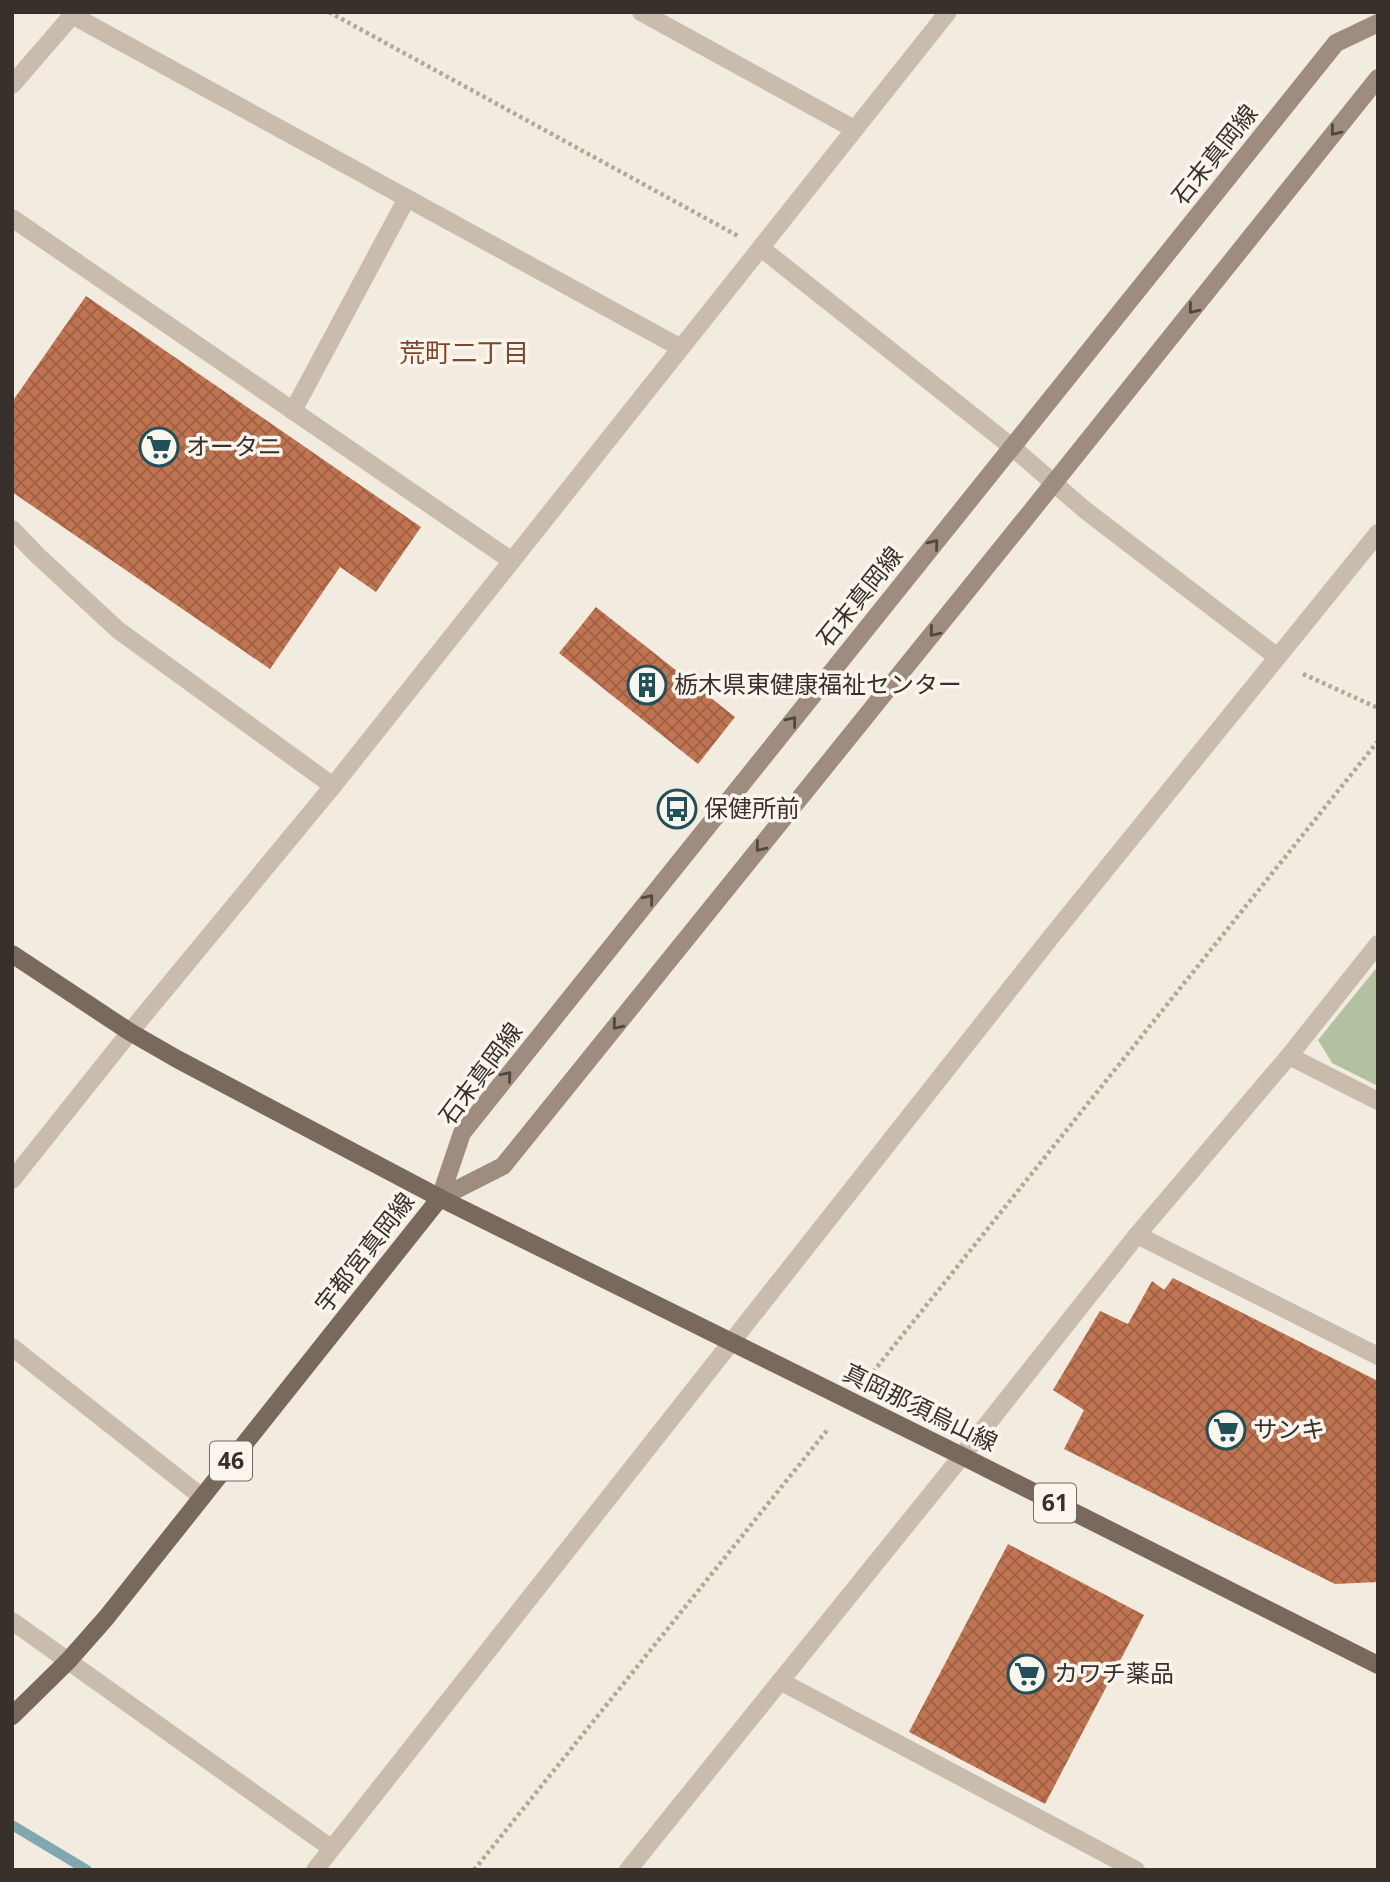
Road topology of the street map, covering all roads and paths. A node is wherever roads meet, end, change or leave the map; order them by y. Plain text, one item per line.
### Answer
1 (329, 12) edge
2 (641, 12) edge
3 (948, 12) edge
4 (73, 14) edge
5 (1378, 23) edge
6 (1378, 78) edge
7 (12, 85) edge
8 (854, 129) junction
9 (407, 198) junction
10 (12, 218) edge
11 (761, 248) junction
12 (681, 348) junction
13 (293, 411) junction
14 (1012, 447) junction
15 (1053, 484) junction
16 (12, 529) edge
17 (1378, 533) edge
18 (512, 561) junction
19 (1276, 656) junction
20 (1303, 674) dead end
21 (1378, 708) edge
22 (1378, 741) edge
23 (333, 786) junction
24 (1378, 944) edge
25 (12, 954) edge
26 (130, 1032) junction
27 (1289, 1056) junction
28 (1378, 1101) edge
29 (12, 1180) edge
30 (440, 1198) junction
31 (1137, 1235) junction
32 (732, 1342) junction
33 (12, 1347) edge
34 (1378, 1356) edge
35 (873, 1372) dead end
36 (828, 1429) dead end
37 (962, 1456) junction
38 (202, 1497) junction
39 (12, 1621) edge
40 (68, 1661) junction
41 (1378, 1665) edge
42 (780, 1681) junction
43 (12, 1716) edge
44 (331, 1848) junction
45 (315, 1870) edge
46 (474, 1870) edge
47 (628, 1870) edge
48 (1136, 1870) edge

1 - 11 path
2 - 8 street
3 - 8 street
4 - 7 street
4 - 9 street
5 - 14 main road, 石末真岡線
6 -> 15 main road
8 - 11 street
9 - 12 street
9 - 13 street
10 - 13 street
11 - 12 street
11 - 14 street
12 - 18 street
13 - 18 street
14 - 15 street
30 -> 14 main road, 石末真岡線
15 - 19 street
15 -> 30 main road
16 - 23 street
17 - 19 street
18 - 23 street
19 - 32 street
20 - 21 path
22 - 35 path
23 - 26 street
24 - 27 street
25 - 26 main road, 宇都宮真岡線
26 - 29 street
26 - 30 main road, 宇都宮真岡線
27 - 28 street
27 - 31 street
30 - 32 main road, 真岡那須烏山線 / 61
30 - 38 main road, 宇都宮真岡線 / 46
31 - 34 street
31 - 37 street
32 - 37 main road, 真岡那須烏山線 / 61
32 - 44 street
33 - 38 street
36 - 46 path
37 - 41 main road, 真岡那須烏山線 / 61
37 - 42 street
38 - 40 main road, 宇都宮真岡線 / 46
39 - 40 street
40 - 43 main road, 宇都宮真岡線 / 46
40 - 44 street
42 - 47 street
42 - 48 street
44 - 45 street

